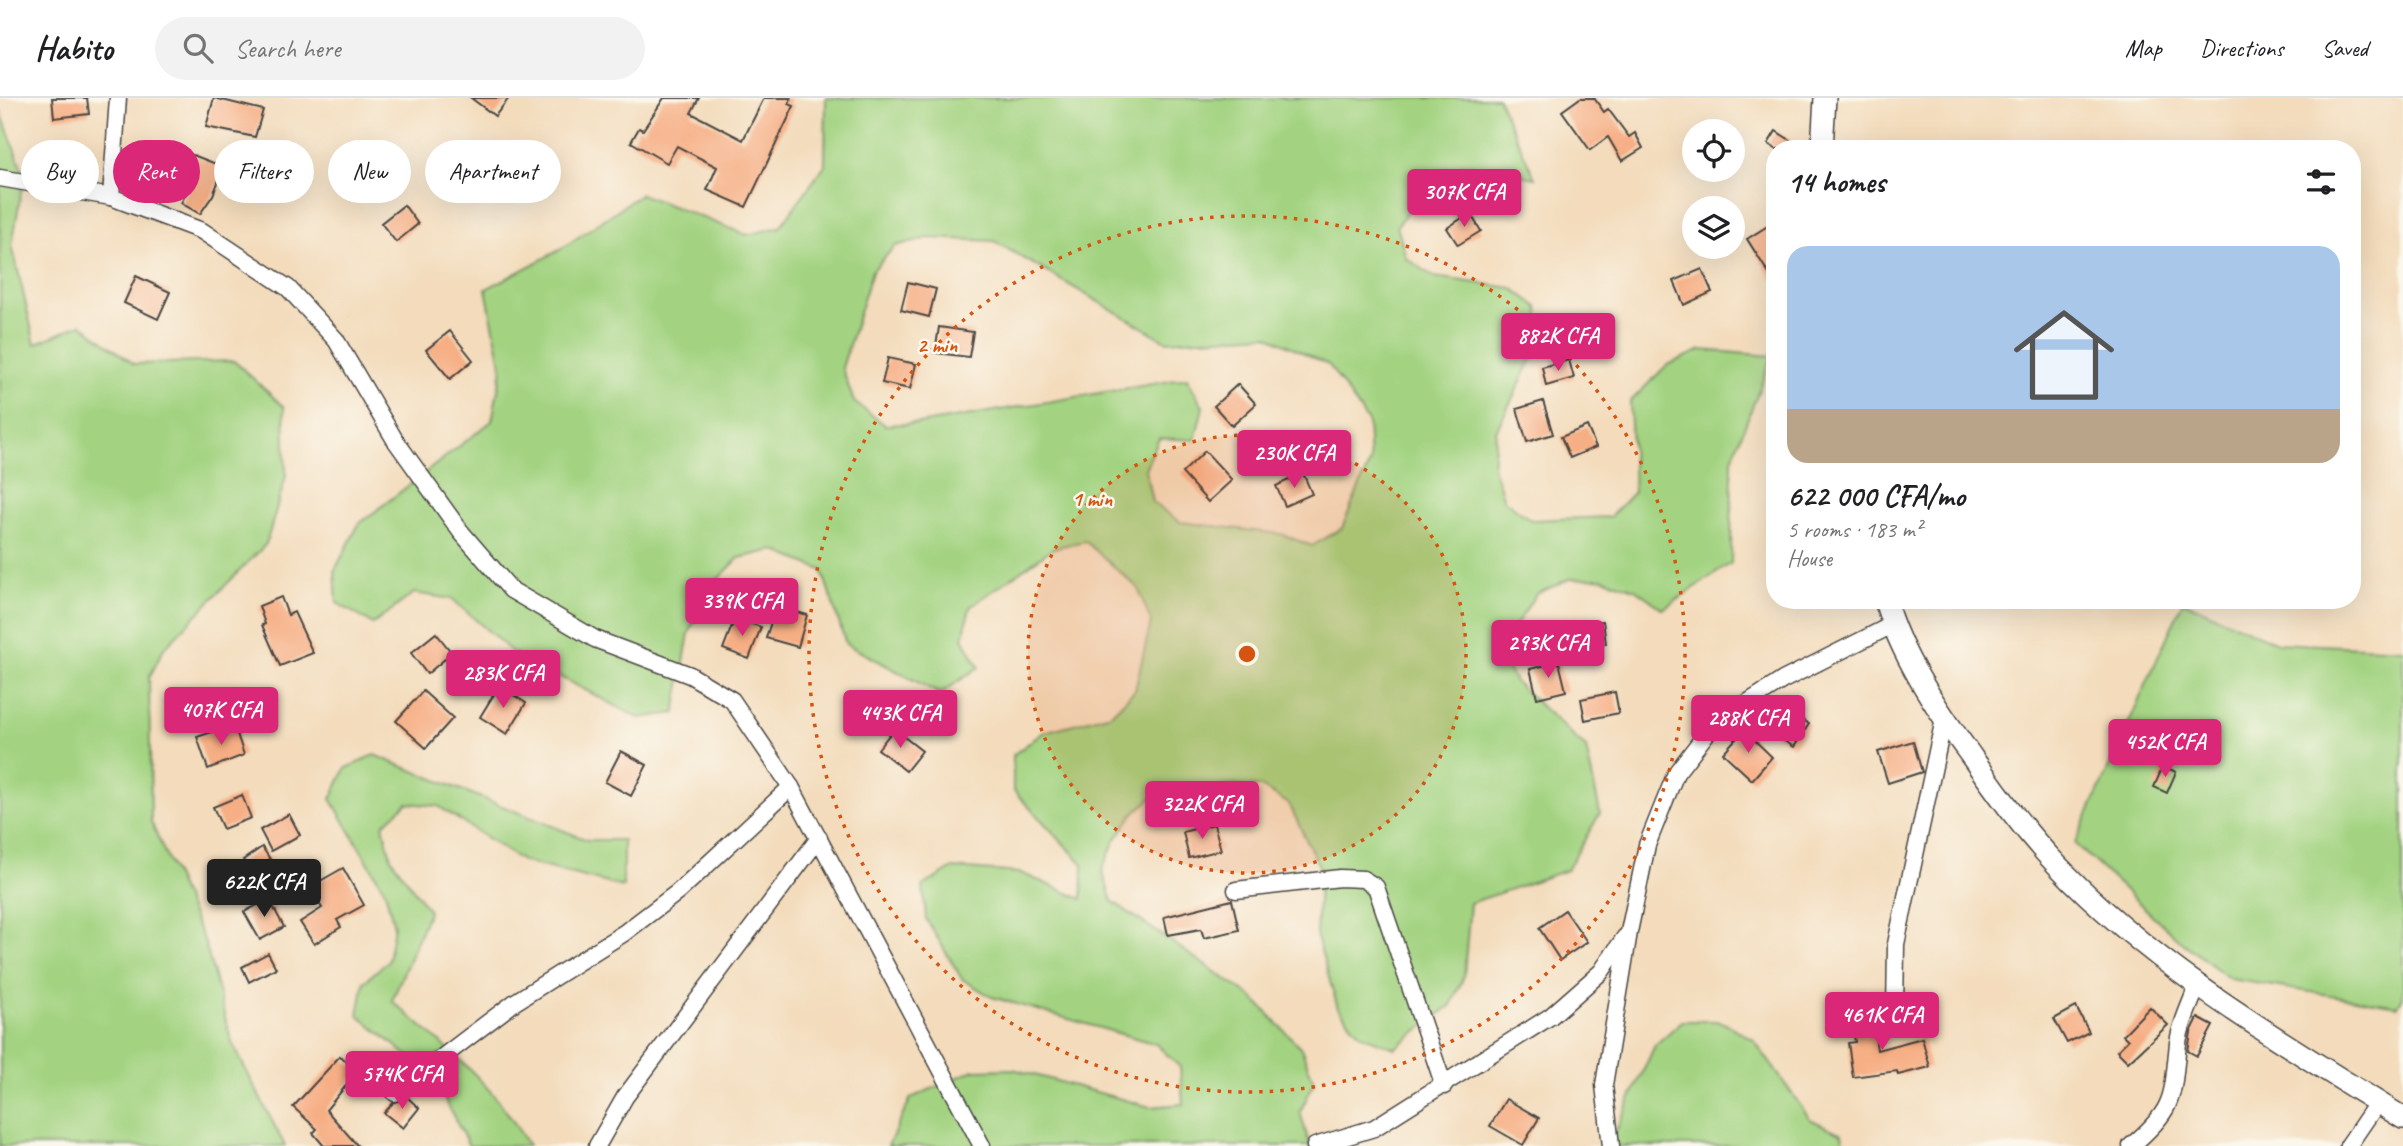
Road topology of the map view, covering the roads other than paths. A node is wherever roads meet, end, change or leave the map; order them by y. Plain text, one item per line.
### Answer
1 (118, 98) edge
2 (1825, 98) edge
3 (1823, 140) edge
4 (0, 178) edge
5 (111, 197) junction
6 (1888, 609) edge
7 (1892, 625) junction
8 (1944, 719) junction
9 (791, 787) junction
10 (819, 838) junction
11 (1236, 890) dead end
12 (1629, 932) junction
13 (2197, 986) junction
14 (1895, 1014) dead end
15 (1444, 1086) junction
16 (395, 1093) dead end
17 (2378, 1102) junction
18 (2403, 1118) edge
19 (597, 1146) edge
20 (982, 1146) edge
21 (1315, 1146) edge
22 (1611, 1146) edge
23 (2131, 1146) edge
24 (2348, 1146) edge

1 - 5 street
2 - 3 street
4 - 5 street
5 - 9 street
6 - 7 street
7 - 8 street
7 - 12 street
8 - 13 street
8 - 14 street
9 - 10 street
9 - 16 street
10 - 19 street
10 - 20 street
11 - 15 street
12 - 15 street
12 - 22 street
13 - 17 street
13 - 23 street
15 - 21 street
17 - 18 street
17 - 24 street

